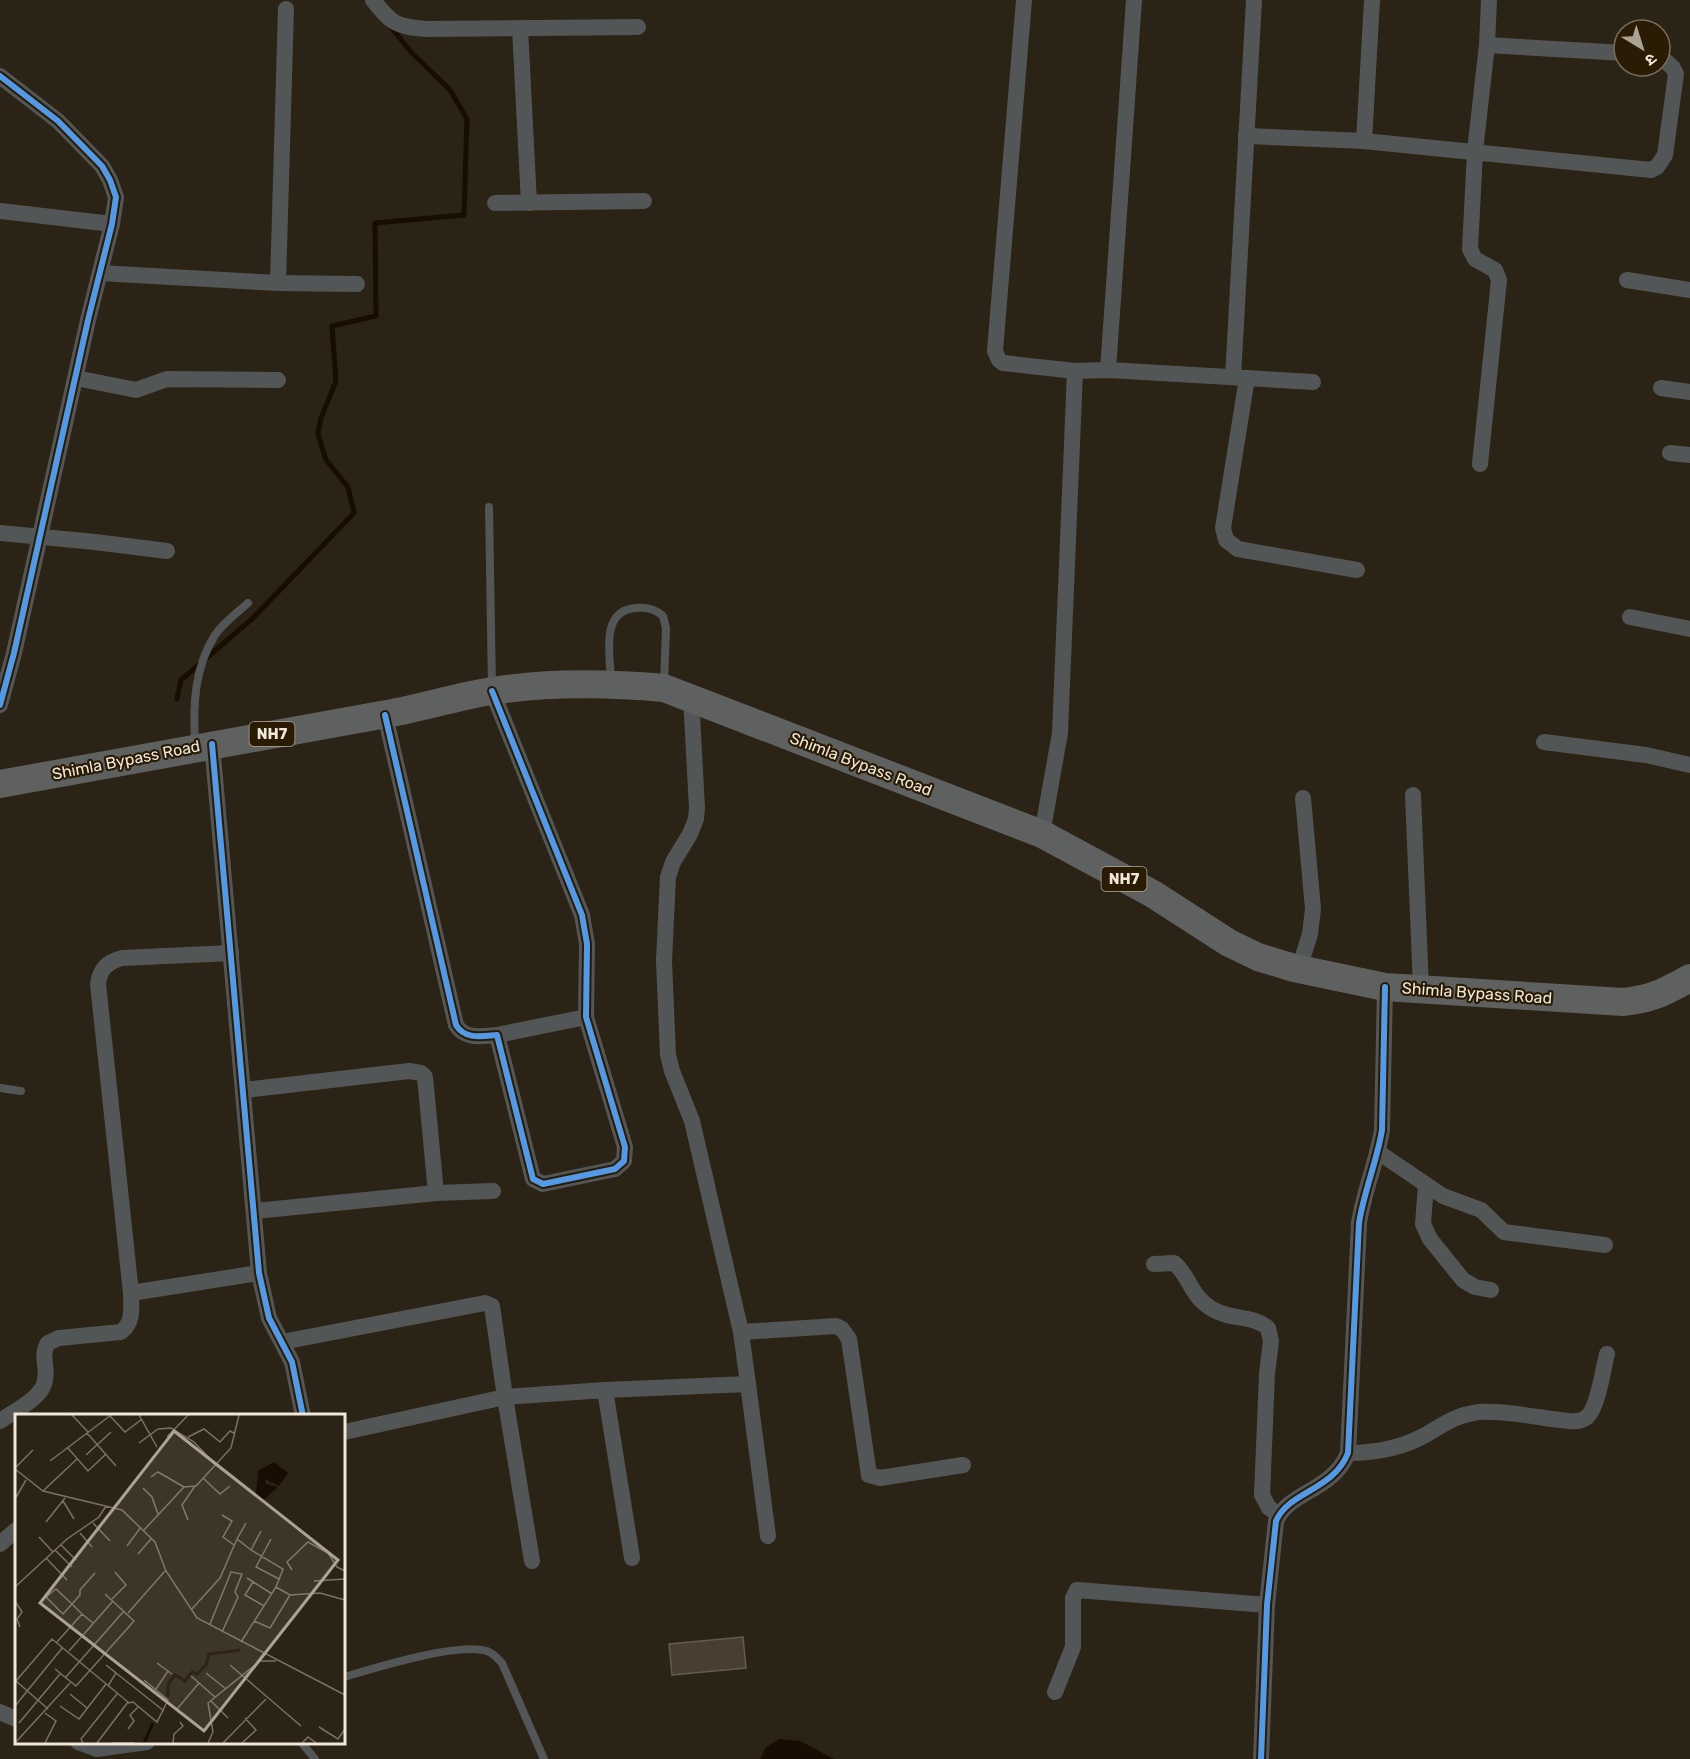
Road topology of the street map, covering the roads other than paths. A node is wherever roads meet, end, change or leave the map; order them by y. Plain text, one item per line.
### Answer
1 (373, 0) edge
2 (1024, 0) edge
3 (1134, 0) edge
4 (1254, 0) edge
5 (1372, 0) edge
6 (1489, 0) edge
7 (286, 9) dead end
8 (638, 27) dead end
9 (520, 28) junction
10 (1487, 45) junction
11 (1612, 51) edge
12 (1672, 67) edge
13 (0, 76) edge
14 (1246, 136) junction
15 (1364, 141) junction
16 (1475, 152) junction
17 (644, 201) dead end
18 (495, 203) dead end
19 (529, 203) junction
20 (0, 211) edge
21 (112, 224) junction
22 (100, 273) junction
23 (1627, 280) dead end
24 (278, 283) junction
25 (357, 284) dead end
26 (1690, 290) edge
27 (1108, 370) junction
28 (1075, 371) junction
29 (76, 378) junction
30 (1240, 378) junction
31 (278, 380) dead end
32 (1313, 382) dead end
33 (1661, 388) dead end
34 (1690, 392) edge
35 (1670, 453) dead end
36 (1690, 456) edge
37 (1480, 465) dead end
38 (489, 507) dead end
39 (0, 533) edge
40 (41, 537) junction
41 (167, 551) dead end
42 (1357, 570) dead end
43 (248, 603) dead end
44 (1629, 617) dead end
45 (1690, 629) edge
46 (612, 683) junction
47 (664, 688) junction
48 (492, 691) junction
49 (691, 697) junction
50 (0, 705) edge
51 (385, 715) junction
52 (1544, 742) dead end
53 (204, 745) junction
54 (1690, 765) edge
55 (0, 784) edge
56 (1413, 795) dead end
57 (1303, 798) dead end
58 (1042, 834) junction
59 (231, 953) junction
60 (1299, 969) junction
61 (1690, 978) edge
62 (1385, 987) junction
63 (1421, 988) junction
64 (586, 1017) junction
65 (497, 1035) junction
66 (0, 1088) edge
67 (244, 1090) junction
68 (21, 1091) dead end
69 (1378, 1152) junction
70 (1426, 1185) junction
71 (493, 1191) dead end
72 (436, 1193) junction
73 (255, 1211) junction
74 (1605, 1245) dead end
75 (1154, 1264) dead end
76 (260, 1273) junction
77 (1491, 1290) dead end
78 (130, 1293) junction
79 (741, 1332) junction
80 (282, 1342) junction
81 (1606, 1354) dead end
82 (748, 1384) junction
83 (604, 1390) junction
84 (504, 1397) junction
85 (303, 1414) edge
86 (0, 1421) edge
87 (345, 1432) edge
88 (1348, 1453) junction
89 (963, 1465) dead end
90 (1279, 1514) junction
91 (15, 1531) edge
92 (768, 1536) dead end
93 (0, 1545) edge
94 (632, 1558) dead end
95 (532, 1561) dead end
96 (1267, 1605) junction
97 (345, 1677) edge
98 (1055, 1692) dead end
99 (0, 1712) edge
100 (15, 1719) edge
101 (81, 1744) edge
102 (139, 1744) edge
103 (302, 1744) edge
104 (315, 1759) edge
105 (544, 1759) edge
106 (1263, 1759) edge

1 - 9 street
2 - 28 street
3 - 27 street
4 - 14 street
5 - 15 street
6 - 10 street
7 - 24 street
8 - 9 street
9 - 19 street
10 - 11 street
10 - 16 street
12 - 16 street
13 - 21 street
14 - 15 street
14 - 30 street
15 - 16 street
16 - 37 street
17 - 19 street
18 - 19 street
20 - 21 street
21 - 22 street
22 - 24 street
22 - 29 street
23 - 26 street
24 - 25 street
27 - 28 street
27 - 30 street
28 - 58 street
29 - 31 street
29 - 40 street
30 - 32 street
30 - 42 street
33 - 34 street
35 - 36 street
38 - 48 lane
39 - 40 street
40 - 41 street
40 - 50 street
43 - 53 lane
44 - 45 street
46 - 47 highway, Shimla Bypass Road / NH7
46 - 47 lane
46 - 48 highway, Shimla Bypass Road / NH7
47 - 49 highway, Shimla Bypass Road / NH7
48 - 51 highway, Shimla Bypass Road / NH7
48 - 64 street
49 - 58 highway, Shimla Bypass Road / NH7
49 - 79 street
51 - 53 highway, Shimla Bypass Road / NH7
51 - 65 street
52 - 54 street
53 - 55 highway, Shimla Bypass Road / NH7
53 - 59 street
56 - 63 street
57 - 60 street
58 - 60 highway, Shimla Bypass Road / NH7
59 - 67 street
59 - 78 street
60 - 62 highway, Shimla Bypass Road / NH7
61 - 63 highway, Shimla Bypass Road / NH7
62 - 63 highway, Shimla Bypass Road / NH7
62 - 69 street
64 - 65 street
64 - 65 street
66 - 68 lane
67 - 72 street
67 - 73 street
69 - 70 street
69 - 88 street
70 - 74 street
70 - 77 street
71 - 72 street
72 - 73 street
73 - 76 street
75 - 90 street
76 - 78 street
76 - 80 street
78 - 86 street
79 - 82 street
79 - 89 street
80 - 84 street
80 - 85 street
81 - 88 street
82 - 83 street
82 - 92 street
83 - 84 street
83 - 94 street
84 - 87 street
84 - 95 street
88 - 90 street
90 - 96 street
91 - 93 street
96 - 98 street
96 - 106 street
97 - 105 lane
99 - 100 street
101 - 102 street
103 - 104 lane

